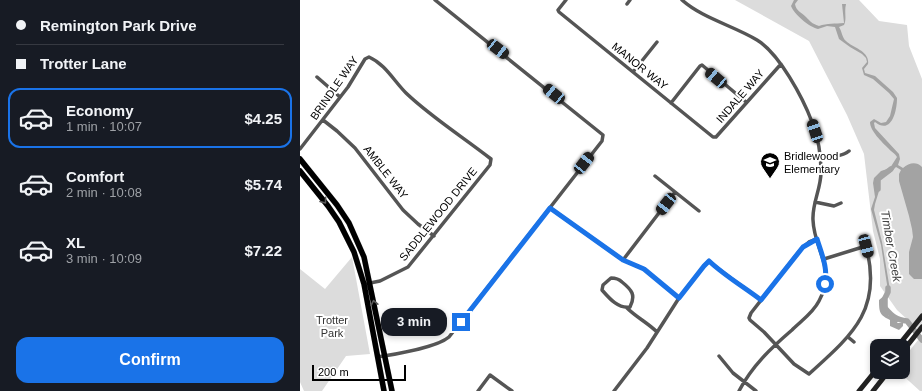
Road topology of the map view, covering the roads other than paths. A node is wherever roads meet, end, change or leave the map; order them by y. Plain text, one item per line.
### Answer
1 (435, 0) edge
2 (566, 0) edge
3 (630, 0) edge
4 (682, 0) edge
5 (627, 4) dead end
6 (657, 42) dead end
7 (781, 64) junction
8 (633, 72) junction
9 (317, 77) dead end
10 (340, 96) junction
11 (746, 102) junction
12 (671, 103) junction
13 (323, 120) junction
14 (712, 136) joint
15 (300, 148) edge
16 (849, 151) dead end
17 (820, 157) junction
18 (300, 159) edge
19 (490, 159) joint
20 (300, 171) edge
21 (655, 176) dead end
22 (675, 192) junction
23 (815, 202) junction
24 (840, 203) dead end
25 (550, 208) junction
26 (700, 211) dead end
27 (434, 236) junction
28 (817, 239) junction
29 (824, 259) junction
30 (623, 260) junction
31 (370, 283) junction
32 (679, 298) junction
33 (761, 300) junction
34 (627, 308) junction
35 (921, 318) edge
36 (922, 327) edge
37 (657, 332) junction
38 (848, 337) junction
39 (904, 339) edge
40 (854, 342) dead end
41 (910, 343) edge
42 (776, 344) junction
43 (385, 355) junction
44 (719, 356) dead end
45 (378, 357) junction
46 (870, 378) edge
47 (882, 379) edge
48 (744, 382) junction
49 (384, 391) edge
50 (392, 391) edge
51 (478, 391) edge
52 (512, 391) edge
53 (614, 391) edge
54 (739, 391) edge
55 (756, 391) edge
56 (859, 391) edge
57 (873, 391) edge

1 - 25 street
2 - 8 street, MANOR WAY
3 - 5 street
4 - 7 street
6 - 8 street
7 - 11 street, INDALE WAY
7 - 17 street
8 - 12 street, MANOR WAY
9 - 10 street
10 - 13 street, BRINDLE WAY
10 - 19 street, BRINDLE WAY
11 - 12 street
11 - 14 street, INDALE WAY
12 - 14 street, MANOR WAY
13 - 15 street, BRINDLE WAY
13 - 27 street, AMBLE WAY
16 - 17 street
17 - 23 street
18 - 31 main road
19 - 27 street, SADDLEWOOD DRIVE
20 -> 45 main road
21 - 22 street
22 - 26 street
22 - 30 street
23 - 24 street
23 - 28 street
25 - 30 street
25 - 43 street
27 - 31 street, SADDLEWOOD DRIVE
28 - 29 street
28 - 33 street
29 - 38 street
29 - 42 street
30 - 32 street
43 -> 31 main road
32 - 33 street
32 - 37 street
33 - 42 street
34 - 34 street
34 - 37 street
35 - 39 main road
36 - 41 main road
37 - 53 street
38 - 40 street
38 - 42 street
42 - 48 street
43 - 45 street
43 - 50 main road
44 - 48 street
45 - 49 main road
46 - 56 main road
47 - 57 main road
48 - 54 street
48 - 55 street
51 - 52 street

